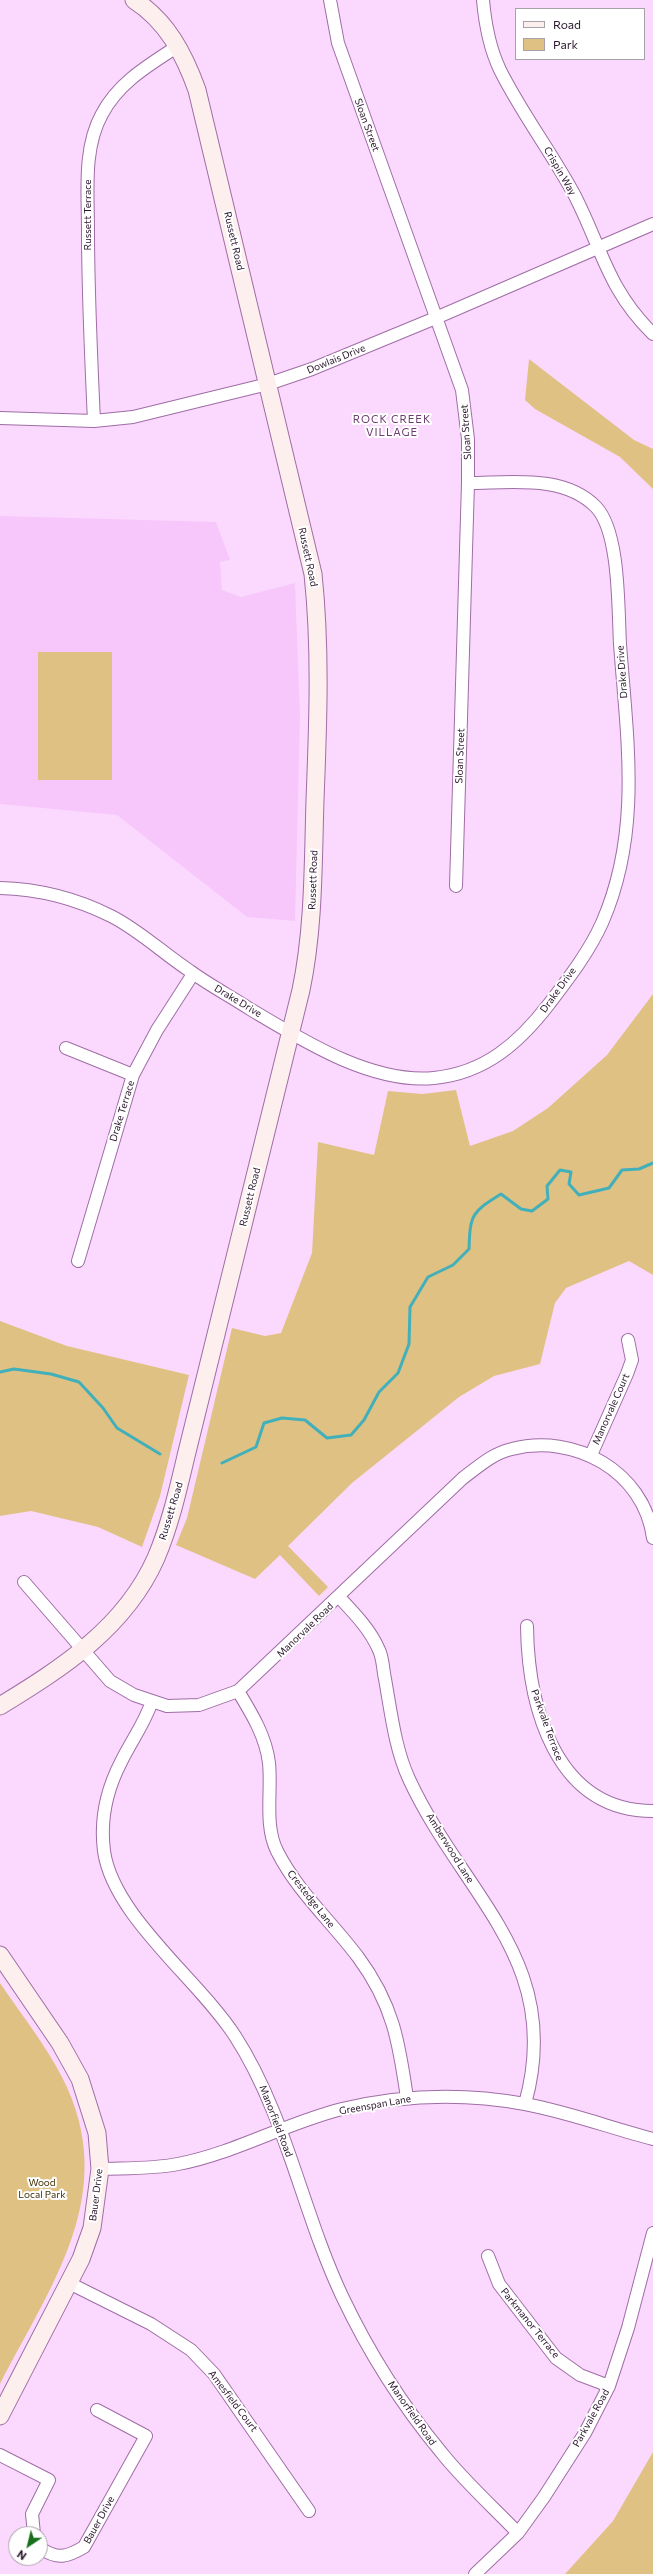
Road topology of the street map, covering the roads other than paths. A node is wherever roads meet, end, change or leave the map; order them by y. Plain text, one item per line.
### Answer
1 (134, 0) edge
2 (330, 0) edge
3 (483, 0) edge
4 (178, 46) junction
5 (653, 224) edge
6 (597, 249) junction
7 (438, 317) junction
8 (653, 334) edge
9 (268, 384) junction
10 (0, 418) edge
11 (94, 421) junction
12 (468, 482) junction
13 (456, 886) dead end
14 (0, 888) edge
15 (193, 974) junction
16 (290, 1033) junction
17 (66, 1048) dead end
18 (133, 1075) junction
19 (78, 1261) dead end
20 (628, 1340) dead end
21 (591, 1455) junction
22 (653, 1538) edge
23 (24, 1582) dead end
24 (339, 1597) junction
25 (527, 1626) dead end
26 (85, 1650) junction
27 (238, 1691) junction
28 (152, 1701) junction
29 (0, 1706) edge
30 (653, 1811) edge
31 (0, 1955) edge
32 (406, 2098) junction
33 (525, 2104) junction
34 (280, 2130) junction
35 (653, 2139) edge
36 (100, 2169) junction
37 (653, 2233) edge
38 (488, 2256) dead end
39 (69, 2283) junction
40 (609, 2386) junction
41 (97, 2410) dead end
42 (0, 2416) edge
43 (0, 2455) edge
44 (309, 2510) dead end
45 (33, 2526) edge
46 (518, 2533) junction
47 (48, 2553) edge
48 (475, 2574) edge

1 - 4 street, Russett Road
2 - 7 street, Sloan Street
3 - 6 street, Crispin Way
4 - 9 street, Russett Road
4 - 11 street, Russett Terrace
5 - 6 street, Dowlais Drive
6 - 7 street, Dowlais Drive
6 - 8 street, Crispin Way
7 - 9 street, Dowlais Drive
7 - 12 street, Sloan Street
9 - 11 street, Dowlais Drive
9 - 16 street, Russett Road
10 - 11 street, Dowlais Drive
12 - 13 street, Sloan Street
12 - 16 street, Drake Drive
14 - 15 street, Drake Drive
15 - 16 street, Drake Drive
15 - 18 street, Drake Terrace
16 - 26 street, Russett Road
17 - 18 street
18 - 19 street, Drake Terrace
20 - 21 street, Manorvale Court
21 - 22 street
21 - 24 street, Manorvale Road
23 - 26 street, Manorvale Road
24 - 27 street, Manorvale Road
24 - 33 street, Amberwood Lane
25 - 30 street, Parkvale Terrace
26 - 28 street, Manorvale Road
26 - 29 street, Russett Road
27 - 28 street, Manorvale Road
27 - 32 street, Crestedge Lane
28 - 34 street, Manorfield Road
31 - 36 street, Bauer Drive
32 - 33 street, Greenspan Lane
32 - 34 street, Greenspan Lane
33 - 35 street, Greenspan Lane
34 - 36 street, Greenspan Lane
34 - 46 street, Manorfield Road
36 - 39 street, Bauer Drive
37 - 40 street, Parkvale Road
38 - 40 street, Parkmanor Terrace
39 - 42 street, Bauer Drive
39 - 44 street, Amesfield Court
40 - 46 street, Parkvale Road
41 - 47 street, Bauer Drive
43 - 45 street
46 - 48 street, Parkvale Road

